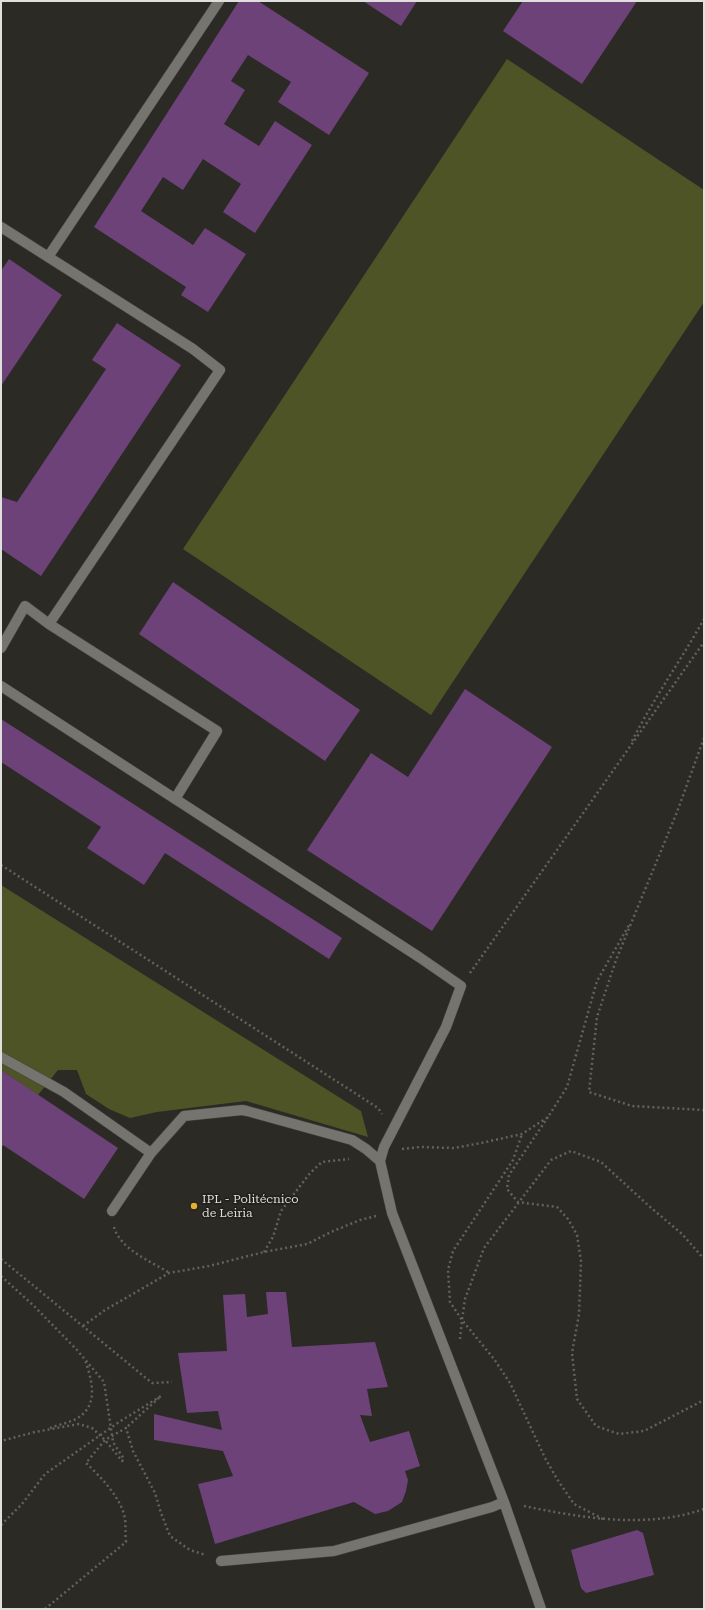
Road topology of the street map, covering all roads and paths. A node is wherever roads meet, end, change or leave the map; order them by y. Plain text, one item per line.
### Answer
1 (219, 1) edge
2 (1, 227) edge
3 (48, 257) junction
4 (704, 619) edge
5 (49, 624) junction
6 (704, 642) edge
7 (1, 648) edge
8 (1, 686) edge
9 (704, 738) edge
10 (628, 748) junction
11 (175, 799) junction
12 (1, 865) edge
13 (635, 914) junction
14 (461, 986) junction
15 (1, 1057) edge
16 (704, 1110) edge
17 (548, 1117) junction
18 (393, 1130) junction
19 (522, 1134) junction
20 (384, 1147) junction
21 (366, 1149) junction
22 (151, 1154) junction
23 (380, 1161) junction
24 (518, 1202) junction
25 (112, 1211) joint
26 (392, 1212) junction
27 (264, 1252) junction
28 (1, 1259) edge
29 (704, 1259) edge
30 (169, 1273) junction
31 (1, 1276) edge
32 (462, 1320) junction
33 (83, 1326) junction
34 (460, 1344) dead end
35 (84, 1358) junction
36 (172, 1382) dead end
37 (704, 1400) edge
38 (111, 1427) junction
39 (126, 1428) junction
40 (42, 1431) junction
41 (100, 1435) junction
42 (112, 1436) junction
43 (105, 1440) junction
44 (1, 1441) edge
45 (504, 1502) junction
46 (704, 1509) edge
47 (603, 1519) junction
48 (1, 1525) edge
49 (221, 1561) joint
50 (45, 1609) edge
51 (541, 1609) edge

1 - 3 lane
2 - 3 lane
3 - 5 lane
4 - 10 path
5 - 7 lane
5 - 11 lane
6 - 10 path
8 - 11 lane
9 - 13 path
10 - 14 path
11 - 14 lane
12 - 18 path
13 - 16 path
13 - 17 path
14 - 18 lane
15 - 22 lane
17 - 19 path
17 - 24 path
18 - 20 lane
19 - 20 path
19 - 32 path
20 - 23 lane
21 - 22 lane
21 - 23 lane
21 - 27 path
22 - 25 lane
23 - 26 lane
24 - 29 path
24 - 32 path
24 - 37 path
25 - 30 path
26 - 27 path
26 - 45 lane
27 - 30 path
28 - 33 path
30 - 33 path
31 - 35 path
32 - 34 path
32 - 47 path
33 - 36 path
35 - 38 path
35 - 40 path
38 - 39 path
38 - 41 path
38 - 42 path
39 - 42 path
39 - 49 path
40 - 41 path
40 - 44 path
41 - 43 path
41 - 48 path
42 - 43 path
42 - 43 path
43 - 50 path
45 - 47 path
45 - 49 lane
45 - 51 lane
46 - 47 path

